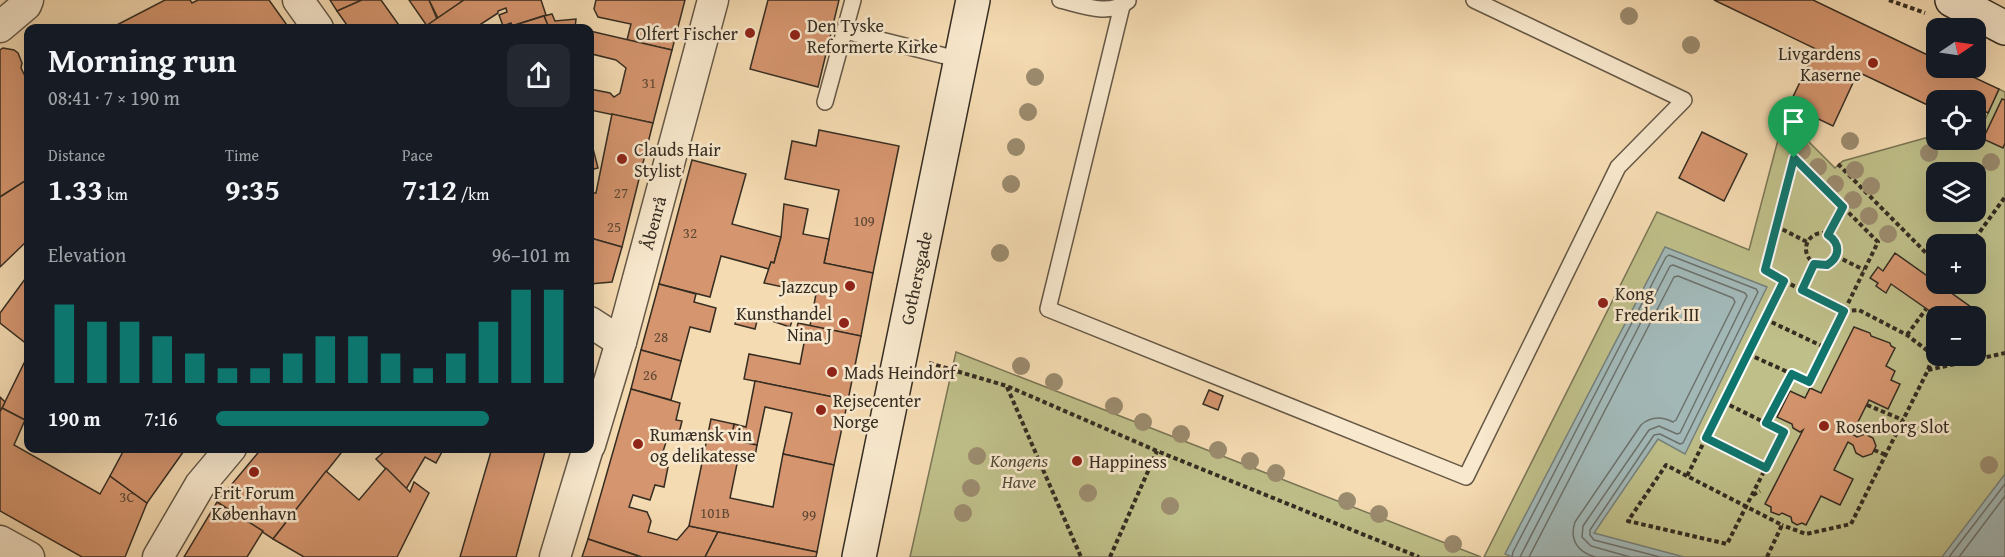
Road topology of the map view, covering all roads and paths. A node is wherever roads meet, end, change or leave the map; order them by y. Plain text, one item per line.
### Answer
1 (298, 0) edge
2 (712, 0) edge
3 (853, 0) edge
4 (973, 0) edge
5 (1059, 0) edge
6 (1474, 0) edge
7 (1952, 0) edge
8 (1998, 0) edge
9 (1125, 3) edge
10 (2005, 4) edge
11 (31, 7) edge
12 (315, 24) edge
13 (0, 27) edge
14 (2005, 28) edge
15 (845, 31) junction
16 (961, 60) junction
17 (825, 102) dead end
18 (1838, 165) dead end
19 (2005, 197) edge
20 (1843, 207) junction
21 (1776, 226) junction
22 (1978, 234) edge
23 (1828, 235) junction
24 (1807, 242) junction
25 (1926, 253) edge
26 (1836, 256) junction
27 (1814, 264) junction
28 (1864, 270) junction
29 (1784, 281) junction
30 (1802, 290) junction
31 (1926, 309) dead end
32 (1844, 311) junction
33 (1765, 319) junction
34 (594, 325) edge
35 (1907, 336) junction
36 (621, 342) junction
37 (1826, 348) junction
38 (2005, 353) edge
39 (1748, 354) junction
40 (900, 356) junction
41 (1928, 370) junction
42 (1792, 374) junction
43 (1007, 387) junction
44 (1724, 402) junction
45 (1867, 405) dead end
46 (1903, 420) junction
47 (1766, 423) junction
48 (594, 431) edge
49 (1706, 438) junction
50 (1874, 450) dead end
51 (1157, 451) junction
52 (227, 453) edge
53 (587, 453) edge
54 (1886, 455) junction
55 (1766, 468) junction
56 (1687, 476) junction
57 (1760, 490) dead end
58 (1752, 495) junction
59 (1746, 507) junction
60 (1782, 525) junction
61 (158, 557) edge
62 (555, 557) edge
63 (859, 557) edge
64 (1081, 557) edge
65 (1110, 557) edge
66 (1419, 557) edge
67 (1767, 557) edge

1 - 12 street
2 - 36 street, Åbenrå
3 - 15 lane
4 - 16 street, Gothersgade
5 - 9 lane
6 - 9 lane
7 - 14 street
8 - 10 street
11 - 13 street
15 - 16 lane
15 - 17 lane
16 - 40 street, Gothersgade
18 - 25 path
19 - 22 path
20 - 21 path
20 - 23 path
20 - 28 path
21 - 24 path
21 - 29 path
23 - 24 path
23 - 26 path
24 - 27 path
26 - 27 path
26 - 28 path
27 - 30 path
28 - 32 path
29 - 30 path
29 - 33 path
30 - 32 path
31 - 35 path
32 - 35 path
32 - 37 path
33 - 37 path
33 - 39 path
34 - 36 street
35 - 41 path
36 - 48 street, Åbenrå
37 - 42 path
38 - 41 path
39 - 42 path
39 - 44 path
40 - 43 path
40 - 63 street, Gothersgade
41 - 46 path
42 - 47 path
43 - 51 path
43 - 64 path
44 - 47 path
44 - 49 path
45 - 46 path
46 - 54 path
47 - 55 path
49 - 55 path
49 - 56 path
50 - 54 path
51 - 65 path
51 - 66 path
52 - 61 street
53 - 62 street, Åbenrå
54 - 60 path
55 - 58 path
56 - 59 path
56 - 59 path
57 - 58 path
58 - 59 path
59 - 60 path
60 - 67 path

